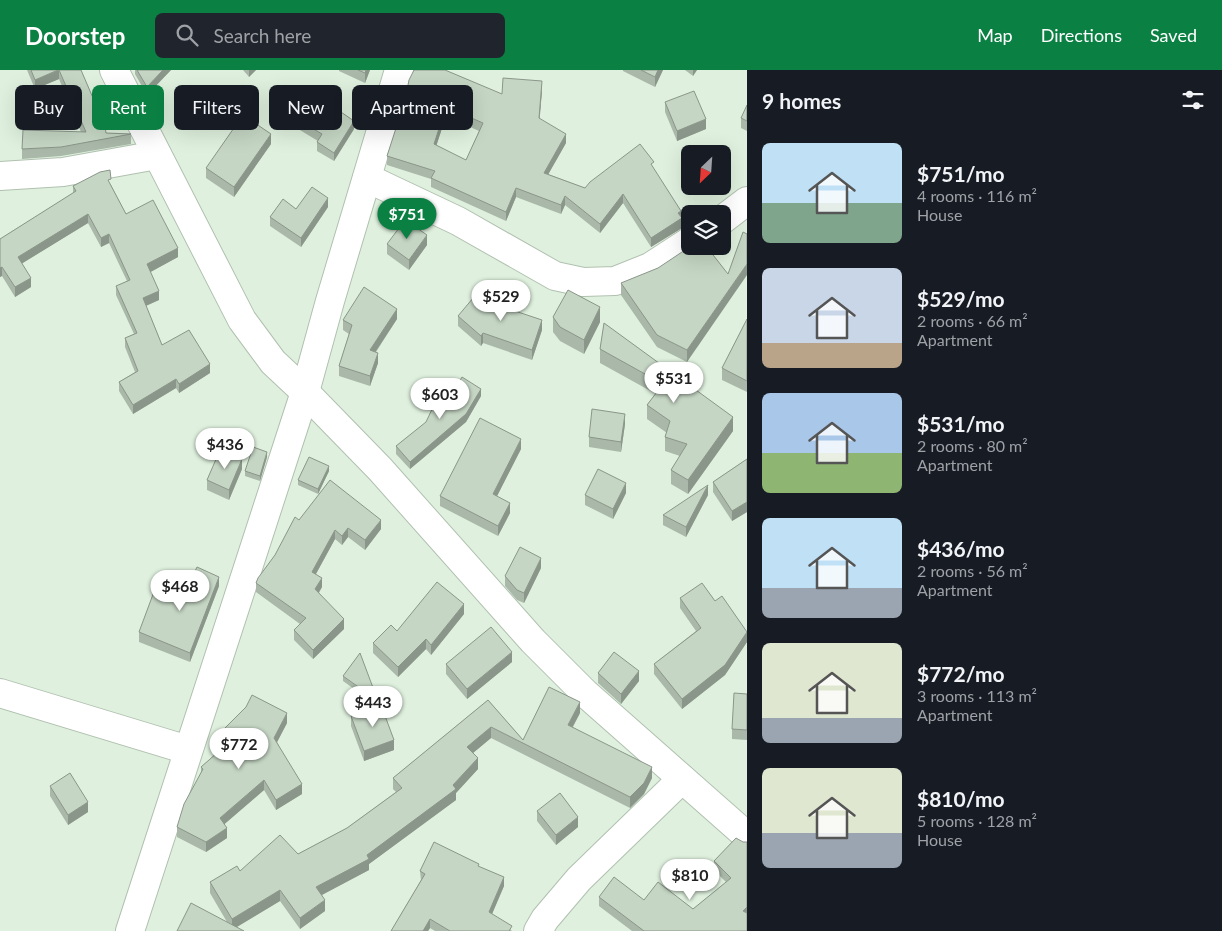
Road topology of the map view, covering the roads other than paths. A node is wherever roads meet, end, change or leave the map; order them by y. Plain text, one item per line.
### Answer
1 (114, 70) edge
2 (399, 70) edge
3 (157, 156) junction
4 (0, 176) edge
5 (366, 178) junction
6 (747, 201) edge
7 (731, 213) edge
8 (681, 247) edge
9 (305, 392) junction
10 (0, 693) edge
11 (188, 750) junction
12 (682, 779) junction
13 (747, 836) edge
14 (130, 931) edge
15 (538, 931) edge

1 - 3 street
2 - 5 street
3 - 4 street
3 - 9 street
5 - 8 street
5 - 9 street
6 - 7 street
9 - 11 street
9 - 12 street
10 - 11 street
11 - 14 street
12 - 13 street
12 - 15 street

